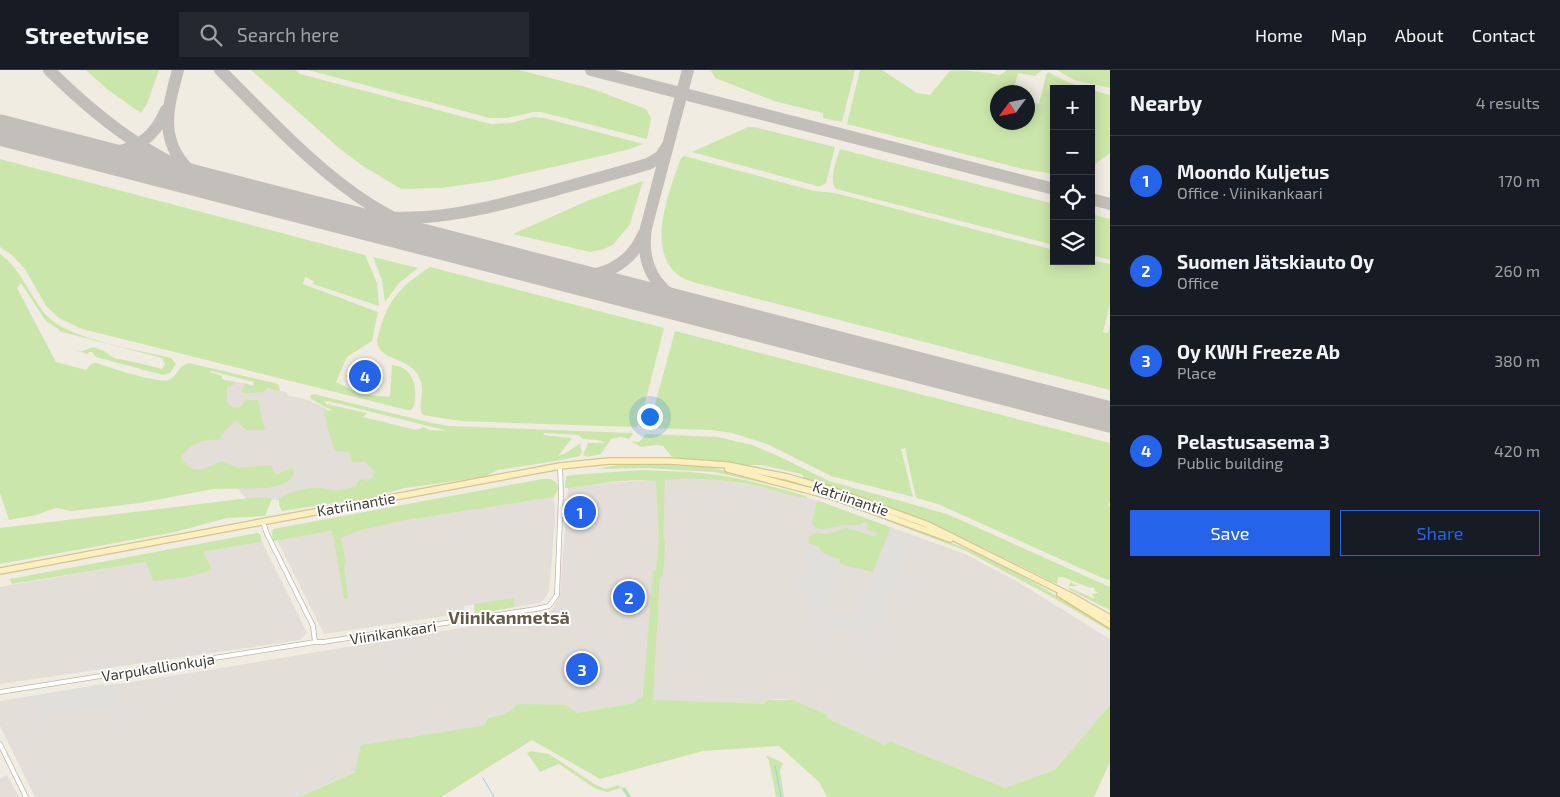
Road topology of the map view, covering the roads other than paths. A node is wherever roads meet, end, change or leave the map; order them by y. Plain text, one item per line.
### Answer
1 (560, 466) junction
2 (263, 522) junction
3 (0, 571) edge
4 (1034, 578) junction
5 (1110, 618) edge
6 (1110, 625) edge
7 (315, 642) junction
8 (0, 692) edge
9 (0, 744) edge
10 (26, 797) edge

1 - 2 main road, Katriinantie
1 - 4 main road, Katriinantie
1 - 7 street, Viinikankaari
2 - 3 main road, Katriinantie
2 - 7 street
4 - 5 main road, Katriinantie
4 - 6 main road, Katriinantie
7 - 8 street, Varpukallionkuja
9 - 10 street

